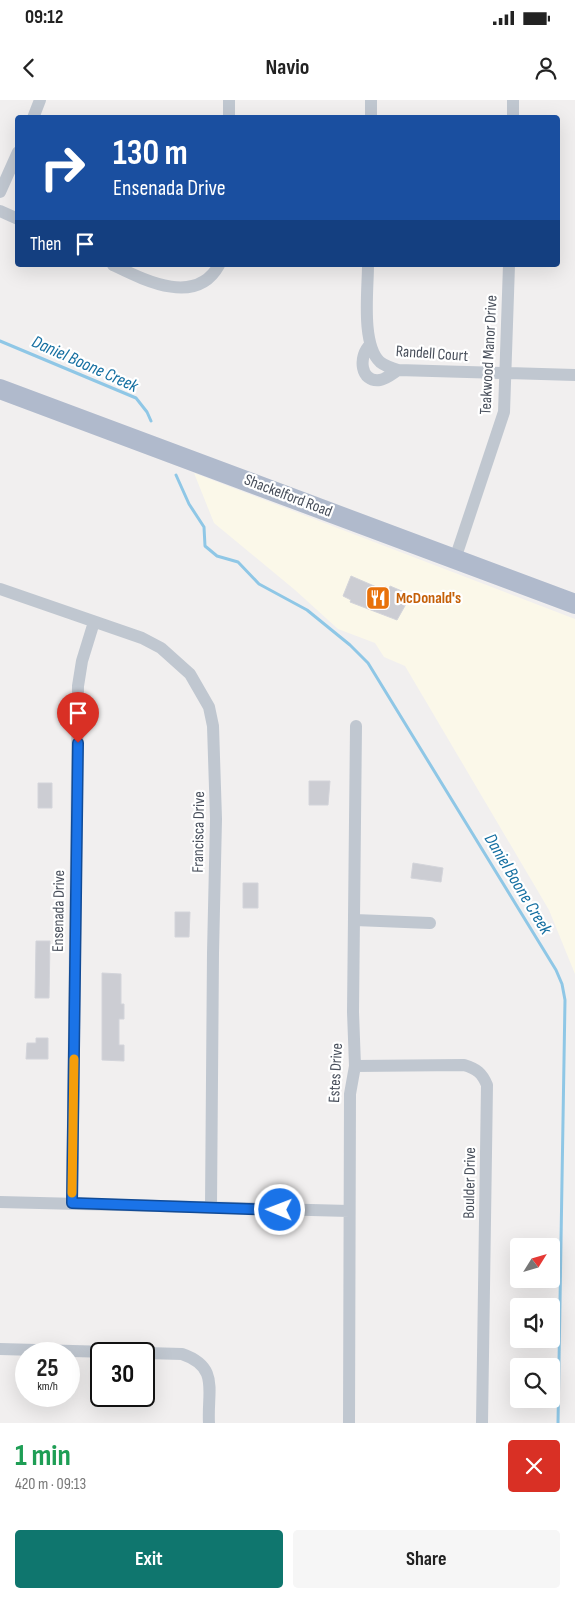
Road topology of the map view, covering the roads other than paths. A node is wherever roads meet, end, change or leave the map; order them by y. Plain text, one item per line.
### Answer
1 (40, 100) edge
2 (229, 100) edge
3 (371, 100) edge
4 (513, 100) edge
5 (34, 115) edge
6 (229, 115) edge
7 (371, 115) edge
8 (513, 115) edge
9 (15, 159) edge
10 (0, 192) edge
11 (0, 211) edge
12 (15, 218) edge
13 (118, 267) edge
14 (217, 267) edge
15 (368, 267) edge
16 (509, 267) edge
17 (370, 345) junction
18 (398, 370) junction
19 (507, 374) junction
20 (575, 375) edge
21 (0, 389) edge
22 (455, 559) junction
23 (0, 589) edge
24 (575, 604) edge
25 (94, 622) junction
26 (356, 726) dead end
27 (355, 920) junction
28 (430, 923) dead end
29 (355, 1066) junction
30 (0, 1202) edge
31 (72, 1203) junction
32 (211, 1206) junction
33 (349, 1211) junction
34 (0, 1349) edge
35 (209, 1423) edge
36 (349, 1423) edge
37 (482, 1423) edge

1 - 5 street
2 - 6 street
3 - 7 street
4 - 8 street
9 - 10 street
11 - 12 street
13 - 14 street
15 - 17 street
16 - 19 street, Teakwood Manor Drive
17 - 18 street, Randell Court
17 - 18 street
18 - 19 street, Randell Court
19 - 20 street, Randell Court
19 - 22 street, Teakwood Manor Drive
21 - 22 main road, Shackelford Road
22 - 24 main road, Shackelford Road
23 - 25 street, Francisca Drive
25 - 31 street, Ensenada Drive
25 - 32 street, Francisca Drive
26 - 27 street, Estes Drive
27 - 28 street
27 - 29 street, Estes Drive
29 - 33 street, Estes Drive
29 - 37 street, Boulder Drive
30 - 31 street
31 - 32 street
32 - 33 street
33 - 36 street, Estes Drive
34 - 35 street

